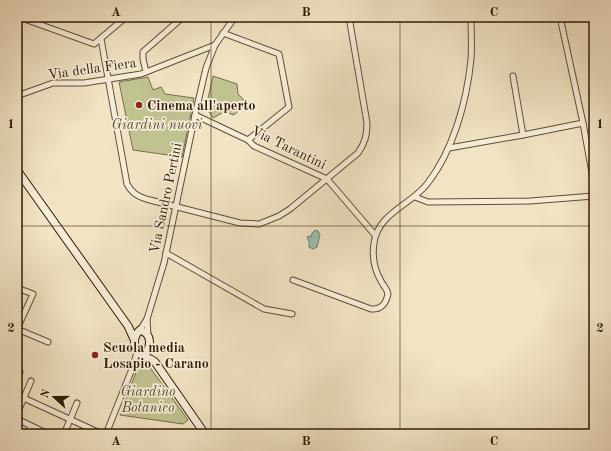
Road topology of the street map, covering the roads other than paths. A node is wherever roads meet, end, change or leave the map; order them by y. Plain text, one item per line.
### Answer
1 (19, 17) edge
2 (126, 17) edge
3 (183, 17) edge
4 (235, 17) edge
5 (348, 17) edge
6 (471, 17) edge
7 (560, 17) edge
8 (223, 33) junction
9 (101, 39) junction
10 (215, 45) junction
11 (146, 72) junction
12 (513, 76) dead end
13 (109, 80) junction
14 (17, 96) edge
15 (195, 115) junction
16 (582, 122) junction
17 (523, 135) junction
18 (248, 140) junction
19 (449, 148) junction
20 (17, 170) edge
21 (327, 179) junction
22 (594, 184) edge
23 (594, 196) edge
24 (415, 197) junction
25 (176, 206) junction
26 (375, 235) junction
27 (166, 253) junction
28 (293, 280) dead end
29 (17, 288) edge
30 (292, 314) dead end
31 (147, 319) junction
32 (128, 326) junction
33 (17, 329) edge
34 (139, 331) junction
35 (148, 336) junction
36 (134, 339) junction
37 (48, 342) dead end
38 (150, 345) junction
39 (137, 351) junction
40 (144, 357) junction
41 (152, 360) junction
42 (134, 364) junction
43 (31, 381) dead end
44 (17, 395) edge
45 (24, 398) junction
46 (77, 403) dead end
47 (17, 414) edge
48 (17, 419) edge
49 (70, 419) junction
50 (31, 426) junction
51 (28, 434) edge
52 (48, 434) edge
53 (64, 434) edge
54 (102, 434) edge
55 (106, 434) edge
56 (205, 434) edge

1 - 9 street
2 - 9 street
3 - 11 street
4 - 8 street, Via Sandro Pertini
5 - 21 street
6 - 19 street
7 - 16 street
8 - 10 street, Via Sandro Pertini
8 - 18 street
9 - 13 street
10 - 11 street, Via della Fiera
10 - 15 street, Via Sandro Pertini
11 - 13 street, Via della Fiera
12 - 17 street
13 - 14 street, Via della Fiera
13 - 25 street
15 - 18 street, Via Tarantini
15 - 25 street, Via Sandro Pertini
16 - 17 street
16 - 22 street
17 - 19 street
18 - 21 street, Via Tarantini
19 - 24 street
20 - 32 main road
21 - 25 street
21 - 26 street, Via Tarantini
23 - 24 street
24 - 26 street
25 - 27 street, Via Sandro Pertini
26 - 28 street
27 - 30 street
27 - 31 street, Via Sandro Pertini
29 - 33 street
31 - 34 street
31 - 35 street
32 - 34 main road
32 - 36 main road
33 - 37 street
34 - 35 main road
34 - 36 main road
35 - 38 main road
36 - 39 main road
38 - 40 main road
38 - 41 main road
39 - 40 main road
39 - 42 street
40 - 41 main road
40 - 42 street
41 - 56 main road
42 - 55 street
43 - 45 street
44 - 45 street
45 - 47 street
45 - 49 street
46 - 49 street
48 - 50 street
49 - 53 street
49 - 54 street
50 - 51 street
50 - 52 street

